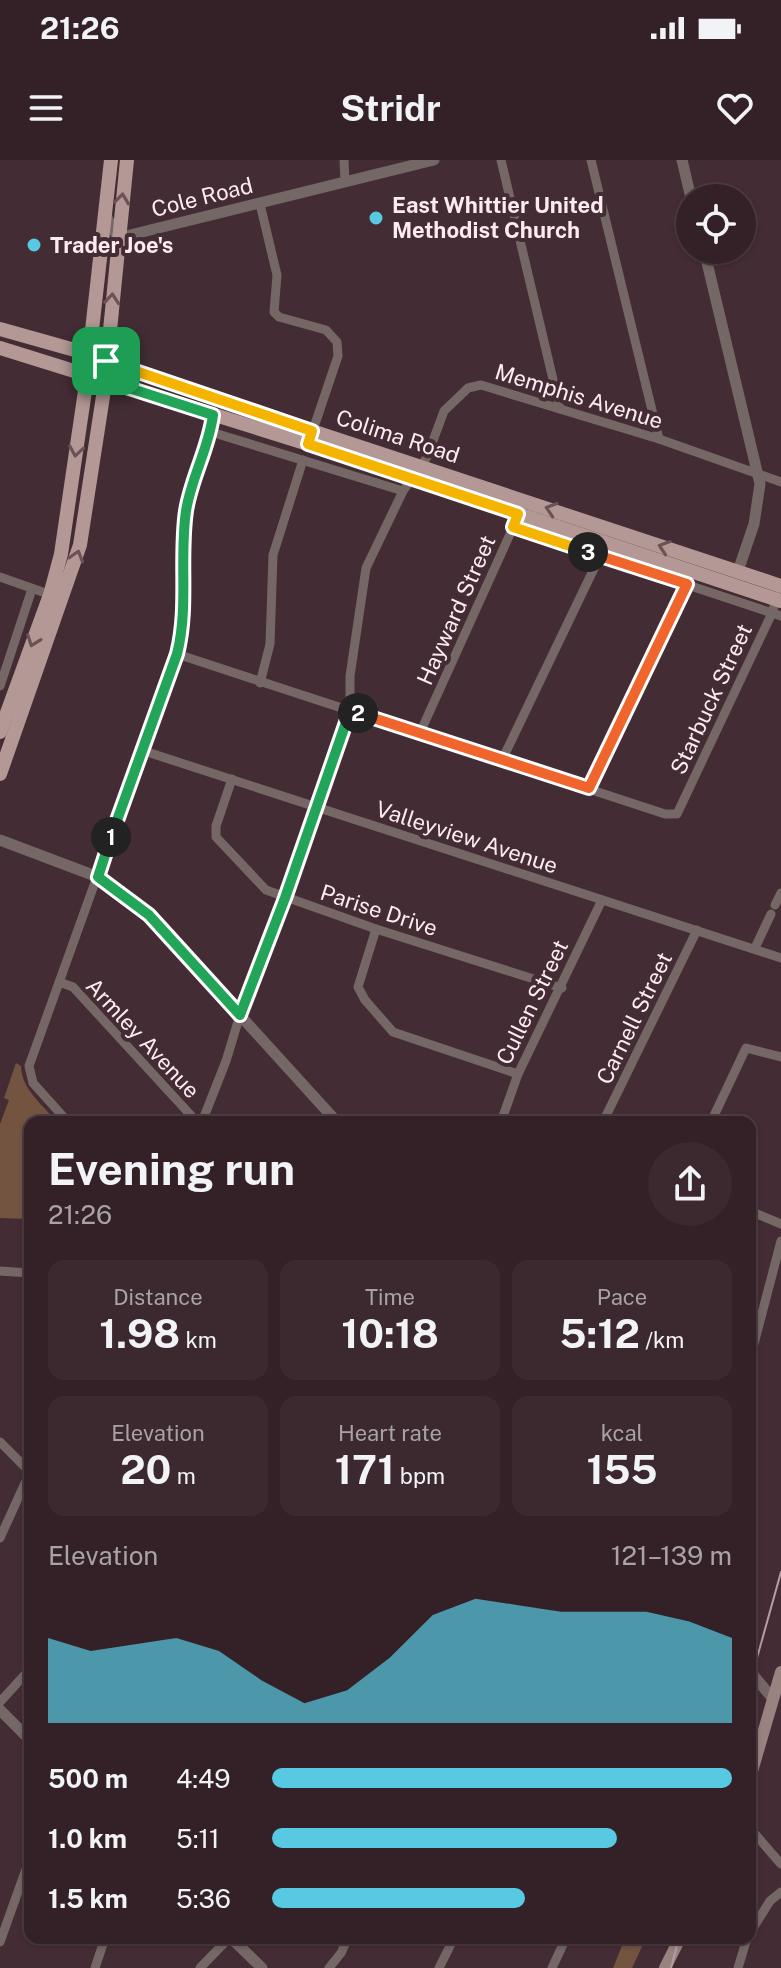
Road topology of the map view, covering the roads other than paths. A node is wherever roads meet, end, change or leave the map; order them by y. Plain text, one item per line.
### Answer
1 (111, 160) edge
2 (127, 160) edge
3 (344, 160) edge
4 (434, 160) edge
5 (501, 160) edge
6 (591, 160) edge
7 (682, 160) edge
8 (345, 181) junction
9 (688, 184) edge
10 (260, 204) junction
11 (106, 216) junction
12 (118, 238) junction
13 (707, 264) edge
14 (0, 329) edge
15 (0, 348) edge
16 (89, 354) junction
17 (106, 361) junction
18 (87, 374) junction
19 (104, 380) junction
20 (560, 409) junction
21 (213, 415) junction
22 (211, 432) junction
23 (310, 437) junction
24 (659, 439) junction
25 (303, 460) junction
26 (417, 473) junction
27 (758, 475) junction
28 (781, 482) edge
29 (403, 491) junction
30 (518, 514) junction
31 (600, 556) junction
32 (0, 577) edge
33 (736, 578) junction
34 (687, 584) junction
35 (32, 589) junction
36 (56, 597) junction
37 (778, 600) edge
38 (177, 654) junction
39 (260, 683) junction
40 (0, 686) edge
41 (350, 711) junction
42 (0, 732) edge
43 (419, 735) junction
44 (141, 750) junction
45 (502, 760) junction
46 (0, 774) edge
47 (232, 779) junction
48 (589, 788) junction
49 (315, 806) junction
50 (0, 840) edge
51 (98, 877) junction
52 (781, 893) edge
53 (285, 898) junction
54 (602, 900) junction
55 (376, 929) junction
56 (697, 930) junction
57 (755, 948) junction
58 (781, 958) edge
59 (59, 982) junction
60 (562, 988) junction
61 (240, 1015) junction
62 (781, 1057) edge
63 (518, 1074) junction
64 (63, 1116) edge
65 (193, 1116) edge
66 (202, 1116) edge
67 (332, 1116) edge
68 (503, 1116) edge
69 (606, 1116) edge
70 (714, 1116) edge
71 (756, 1214) edge
72 (781, 1224) edge
73 (781, 1241) edge
74 (0, 1271) edge
75 (24, 1273) edge
76 (756, 1311) edge
77 (763, 1313) junction
78 (756, 1338) edge
79 (0, 1442) edge
80 (24, 1466) edge
81 (24, 1485) edge
82 (0, 1538) edge
83 (781, 1672) edge
84 (24, 1676) edge
85 (756, 1678) edge
86 (0, 1702) edge
87 (777, 1703) edge
88 (0, 1710) edge
89 (24, 1734) edge
90 (756, 1761) edge
91 (756, 1835) edge
92 (781, 1864) edge
93 (24, 1875) edge
94 (781, 1892) edge
95 (756, 1924) edge
96 (0, 1942) edge
97 (103, 1944) edge
98 (224, 1944) edge
99 (236, 1944) edge
100 (344, 1944) edge
101 (451, 1944) edge
102 (563, 1944) edge
103 (677, 1944) edge
104 (746, 1944) edge
105 (95, 1968) edge
106 (200, 1968) edge
107 (262, 1968) edge
108 (329, 1968) edge
109 (439, 1968) edge
110 (552, 1968) edge
111 (665, 1968) edge
112 (738, 1968) edge

1 - 11 main road
12 -> 2 main road
3 - 8 street
4 - 8 street, Cole Road
5 - 20 street
6 - 24 street
7 - 9 street
8 - 10 street, Cole Road
10 - 12 street, Cole Road
10 - 23 street
11 - 12 street
11 - 16 main road
17 -> 12 main road
13 - 27 street
14 - 16 main road, Colima Road
15 - 18 main road, Colima Road
16 - 17 main road, Colima Road
16 - 18 main road
17 - 19 main road
17 - 23 main road, Colima Road
18 - 19 main road, Colima Road
18 -> 36 main road
19 - 21 main road, Colima Road
36 -> 19 main road
20 - 24 street, Memphis Avenue
20 - 26 street, Memphis Avenue
21 - 22 street
21 - 23 main road, Colima Road
22 - 25 street
22 - 38 street
23 - 26 main road, Colima Road
24 - 27 street, Memphis Avenue
25 - 29 street
25 - 39 street
26 - 29 street
26 - 30 main road, Colima Road
27 - 28 street, Memphis Avenue
27 - 33 street
29 - 41 street
30 - 31 street
33 -> 30 main road, Colima Road
30 - 33 main road, Colima Road
30 - 43 street, Hayward Street
31 - 34 street
31 - 45 street
32 - 35 street
33 - 37 main road, Colima Road
34 - 37 street
34 - 48 street
35 - 36 street
35 - 40 street
36 -> 42 main road
36 - 46 main road
37 - 48 street, Starbuck Street
38 - 39 street
38 - 44 street
39 - 41 street
41 - 43 street
41 - 49 street
43 - 45 street
44 - 47 street, Valleyview Avenue
44 - 51 street
45 - 48 street
47 - 49 street, Valleyview Avenue
47 - 53 street, Parise Drive
49 - 53 street
49 - 54 street, Valleyview Avenue
50 - 51 street
51 - 59 street
51 - 61 street
52 - 57 street
53 - 55 street, Parise Drive
53 - 61 street
54 - 56 street, Valleyview Avenue
54 - 60 street, Cullen Street
55 - 60 street, Parise Drive
55 - 63 street
56 - 57 street, Valleyview Avenue
56 - 69 street, Carnell Street
57 - 58 street, Valleyview Avenue
59 - 64 street
59 - 65 street, Armley Avenue
60 - 63 street, Cullen Street
61 - 66 street
61 - 67 street
62 - 70 street
63 - 68 street, Cullen Street
71 - 72 street
73 - 77 street
74 - 75 street
76 - 77 street
77 - 78 street
79 - 80 street
81 - 82 street
83 - 87 main road
84 - 86 street
85 - 87 street
87 - 90 main road
88 - 89 street
91 - 92 street
93 - 96 street
94 - 95 street
97 - 105 street
98 - 106 street
99 - 107 street
100 - 108 street
101 - 109 street
102 - 110 street
103 - 111 main road
104 - 112 street

